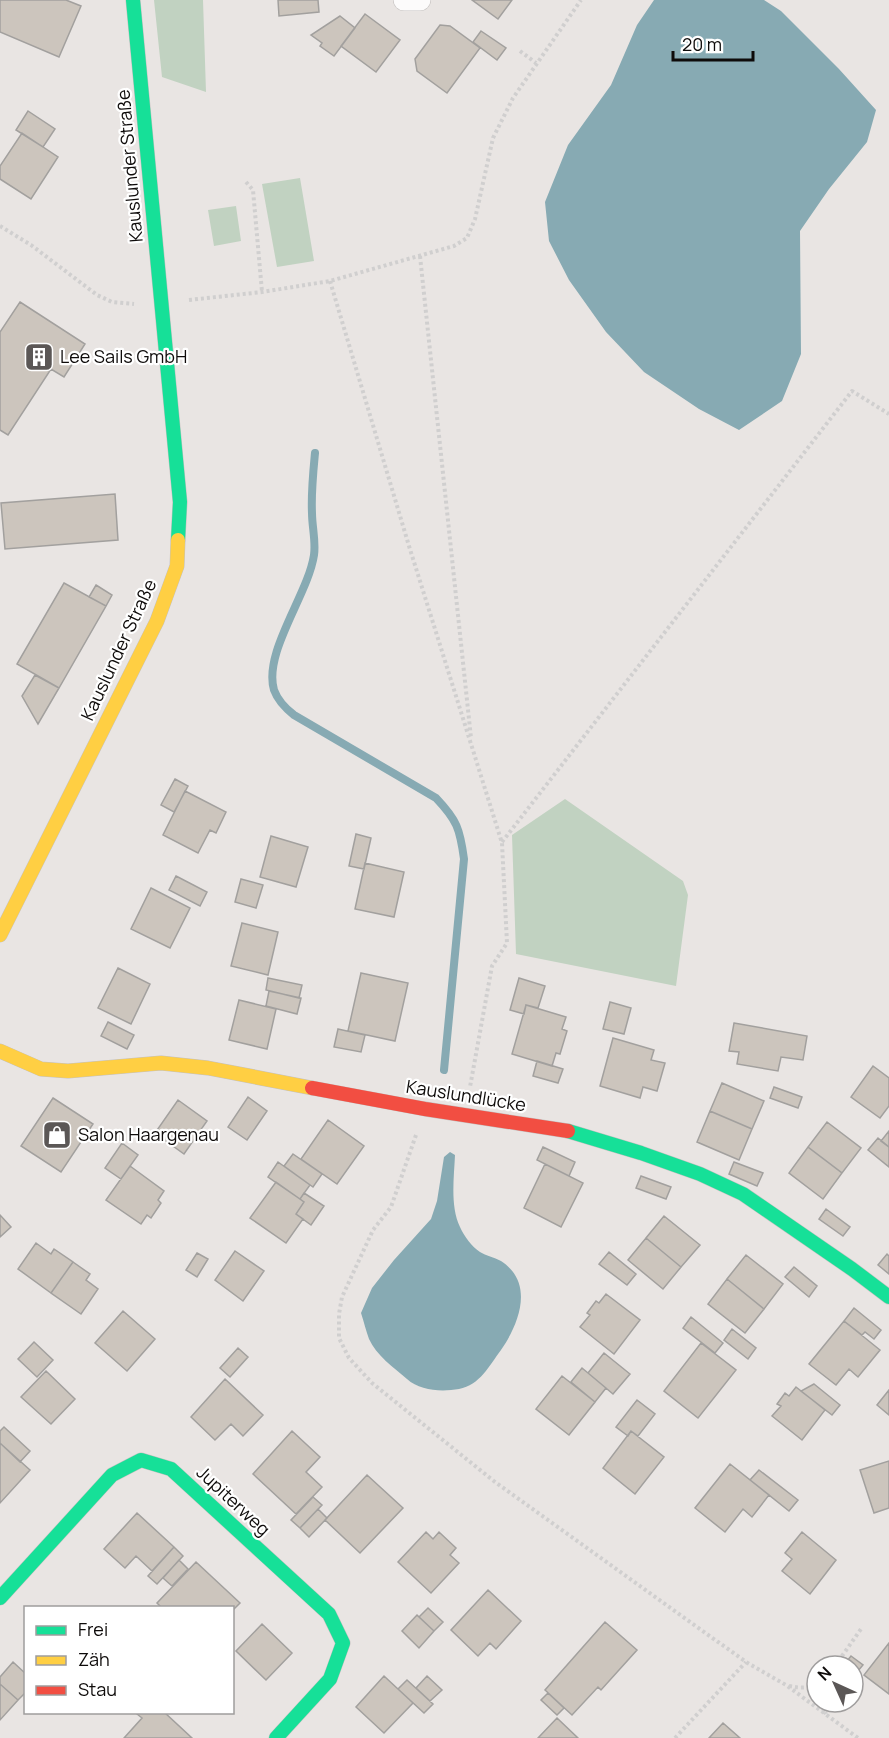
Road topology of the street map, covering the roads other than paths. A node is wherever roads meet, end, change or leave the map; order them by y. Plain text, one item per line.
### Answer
1 (134, 0) edge
2 (404, 0) edge
3 (420, 0) edge
4 (0, 935) edge
5 (0, 1051) edge
6 (889, 1297) edge
7 (0, 1598) edge
8 (276, 1738) edge

1 - 4 street, Kauslunder Straße
2 - 3 street
5 - 6 street, Kauslundlücke
7 - 8 street, Jupiterweg

